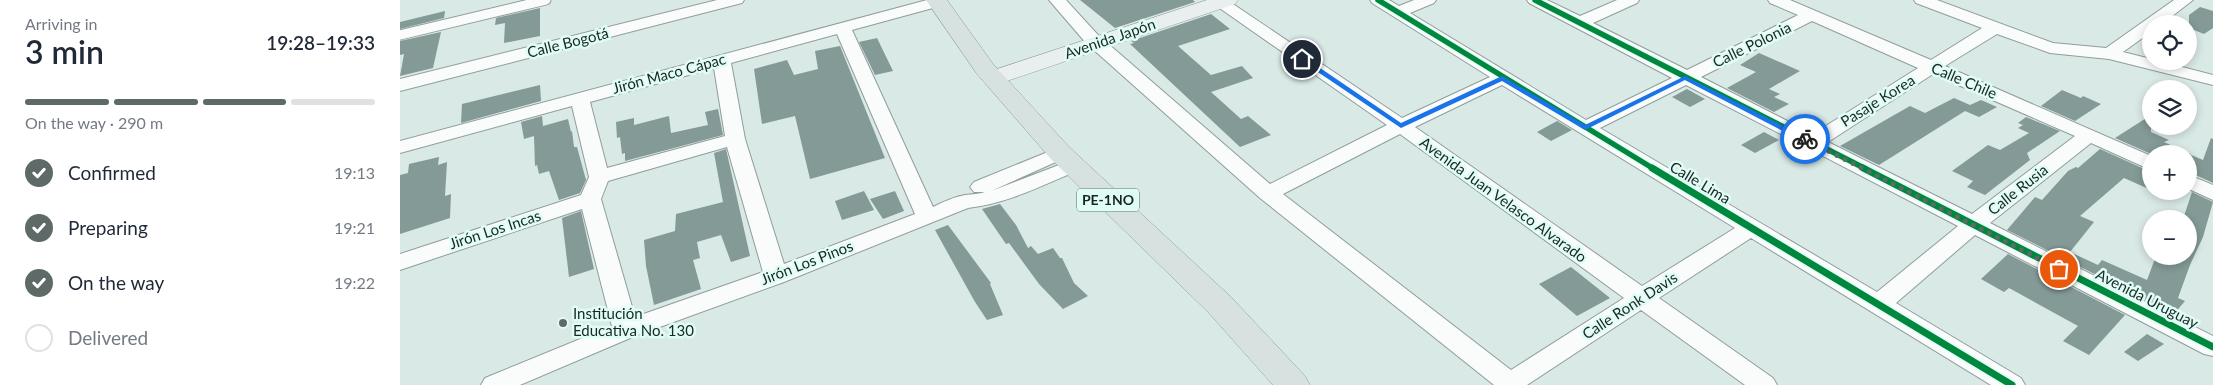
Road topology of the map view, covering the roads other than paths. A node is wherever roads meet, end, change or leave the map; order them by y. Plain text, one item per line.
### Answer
1 (546, 0) edge
2 (736, 0) edge
3 (1057, 0) edge
4 (1378, 0) edge
5 (1428, 0) edge
6 (1535, 0) edge
7 (1631, 0) edge
8 (1776, 0) edge
9 (1922, 0) edge
10 (2185, 0) edge
11 (938, 1) edge
12 (1217, 1) edge
13 (1398, 12) junction
14 (1812, 15) junction
15 (1578, 23) junction
16 (843, 28) junction
17 (1994, 28) junction
18 (400, 35) edge
19 (1093, 40) junction
20 (2109, 54) junction
21 (722, 60) junction
22 (1933, 67) junction
23 (989, 73) junction
24 (1502, 78) junction
25 (1685, 78) junction
26 (2213, 80) edge
27 (400, 85) edge
28 (580, 98) junction
29 (1401, 126) junction
30 (1585, 128) junction
31 (2089, 135) junction
32 (735, 139) junction
33 (1812, 143) junction
34 (400, 147) edge
35 (1066, 160) junction
36 (2142, 160) edge
37 (600, 177) junction
38 (2197, 186) edge
39 (1268, 193) junction
40 (2213, 193) edge
41 (590, 199) junction
42 (927, 217) junction
43 (1973, 225) junction
44 (1750, 228) junction
45 (400, 262) edge
46 (776, 276) junction
47 (1641, 299) junction
48 (1878, 305) junction
49 (626, 330) junction
50 (2213, 347) edge
51 (1511, 384) edge
52 (494, 385) edge
53 (1293, 385) edge
54 (1764, 385) edge
55 (2012, 385) edge

1 - 18 lane
2 - 27 street, Calle Bogotá
3 - 19 street
4 - 13 street, Calle Lima
5 - 13 street
6 - 15 street, Avenida Uruguay
7 - 15 street
8 - 14 street, Calle Chile
9 - 17 street
10 - 20 street
11 - 16 street, Jirón Maco Cápac
11 - 23 main road, PE-1NO
12 - 19 street, Avenida Japón
12 - 29 street, Avenida Juan Velasco Alvarado
13 - 24 street, Calle Lima
14 - 22 street, Calle Chile
14 - 25 street, Calle Polonia
15 - 25 street, Avenida Uruguay
16 - 21 street, Jirón Maco Cápac
16 - 42 street
17 - 20 street
17 - 22 street, Pasaje Korea
19 - 23 street, Avenida Japón
19 - 39 street
20 - 26 street
21 - 28 street, Jirón Maco Cápac
21 - 32 street
22 - 31 street, Calle Chile
22 - 33 street, Pasaje Korea
23 - 35 main road, PE-1NO
24 - 29 street
24 - 30 street, Calle Lima
25 - 30 street, Calle Polonia
25 - 33 street, Avenida Uruguay
28 - 34 street, Jirón Maco Cápac
28 - 37 street
29 - 39 street
29 - 47 street, Avenida Juan Velasco Alvarado
30 - 44 street, Calle Lima
31 - 36 street, Calle Chile
31 - 43 street, Calle Rusia
32 - 37 street
32 - 46 street
33 - 43 street, Avenida Uruguay
35 - 42 street, Jirón Los Pinos
35 - 53 main road, PE-1NO
37 - 41 street
38 - 40 street
39 - 51 street
41 - 45 street, Jirón Los Incas
41 - 49 street
42 - 46 street, Jirón Los Pinos
43 - 48 street, Calle Rusia
43 - 50 street, Avenida Uruguay
44 - 47 street, Calle Ronk Davis
44 - 48 street, Calle Lima
46 - 49 street, Jirón Los Pinos
47 - 51 street, Calle Ronk Davis
47 - 54 street, Avenida Juan Velasco Alvarado
48 - 55 street, Calle Lima
49 - 52 street, Jirón Los Pinos

